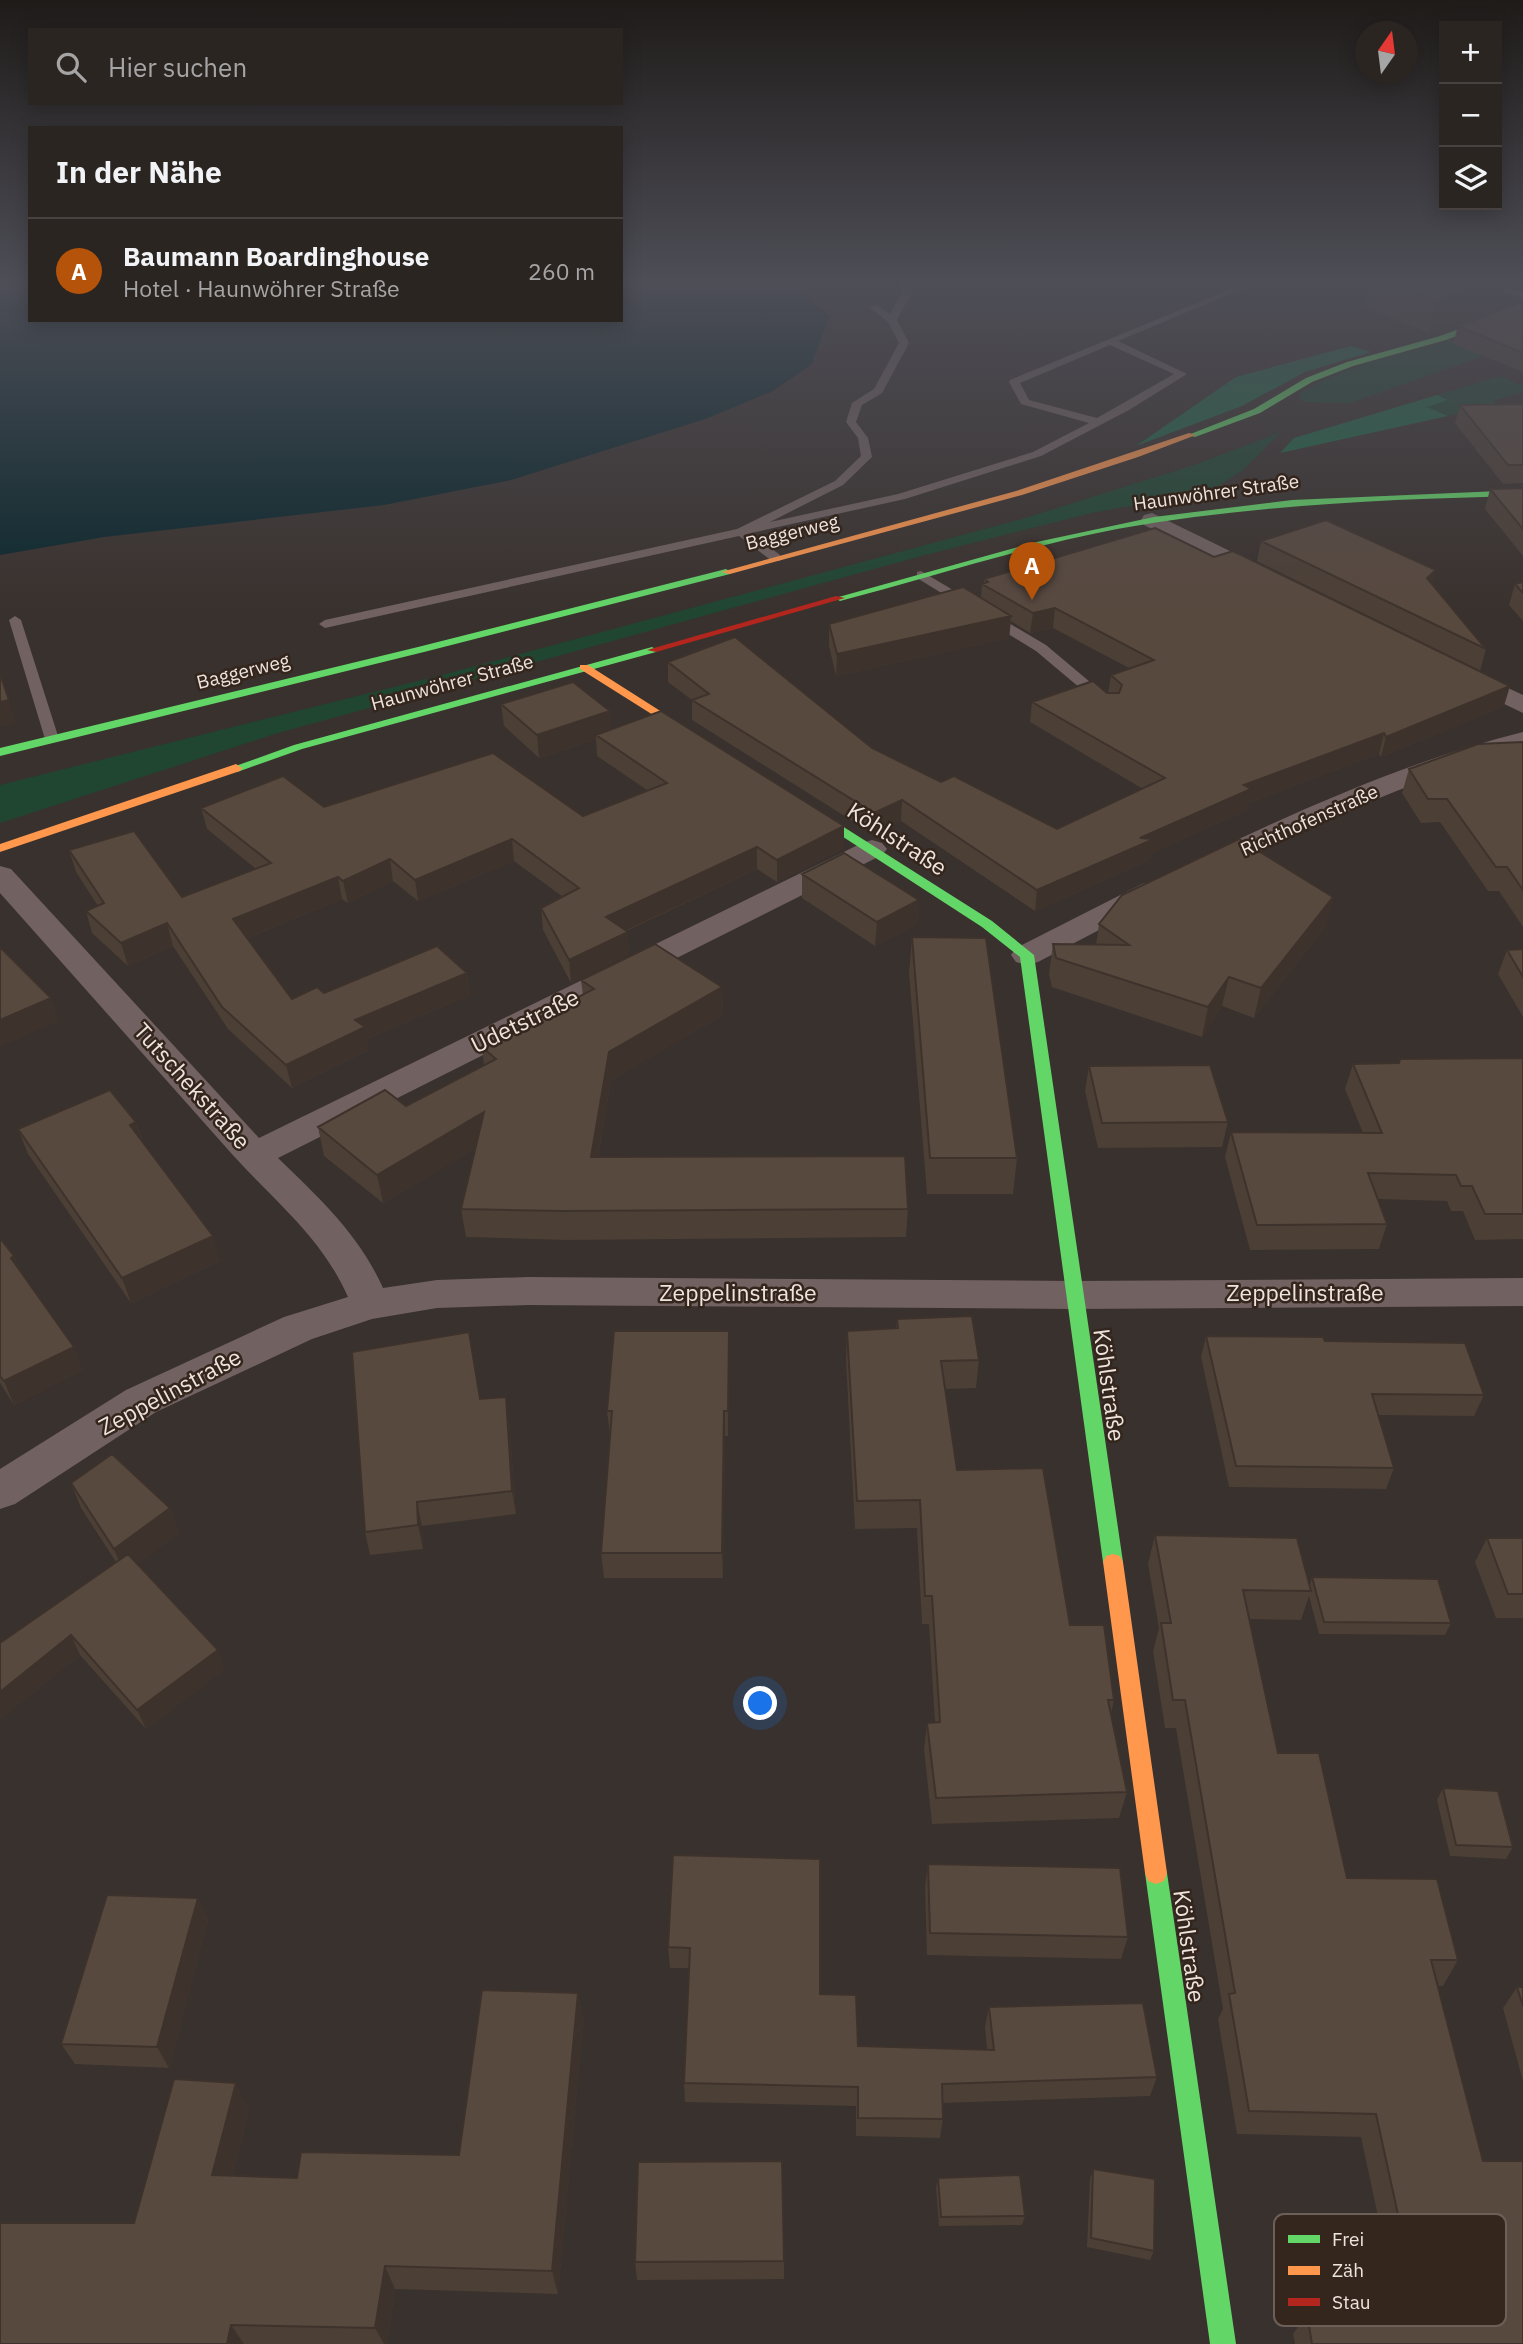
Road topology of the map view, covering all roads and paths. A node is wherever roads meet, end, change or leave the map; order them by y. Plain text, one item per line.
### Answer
1 (874, 393) edge
2 (1020, 393) edge
3 (1148, 393) edge
4 (1287, 393) edge
5 (1098, 422) junction
6 (1523, 493) edge
7 (1152, 520) junction
8 (741, 533) junction
9 (776, 558) junction
10 (921, 575) junction
11 (1284, 586) edge
12 (15, 620) dead end
13 (325, 624) dead end
14 (1444, 665) edge
15 (584, 667) junction
16 (1523, 705) edge
17 (1111, 708) edge
18 (52, 739) junction
19 (1523, 740) edge
20 (713, 748) edge
21 (0, 752) edge
22 (793, 799) edge
23 (0, 848) edge
24 (872, 849) junction
25 (0, 875) edge
26 (1027, 955) junction
27 (254, 1155) junction
28 (1523, 1292) edge
29 (1073, 1295) junction
30 (371, 1305) junction
31 (0, 1490) edge
32 (1223, 2344) edge

1 - 8 lane
2 - 5 lane
3 - 5 lane
4 - 9 street, Baggerweg
5 - 8 lane
6 - 7 street, Haunwöhrer Straße
7 - 10 street, Haunwöhrer Straße
7 - 11 street
8 - 9 lane
8 - 13 lane
9 - 18 street, Baggerweg
10 - 15 street, Haunwöhrer Straße
10 - 17 lane
12 - 18 lane
14 - 16 street
15 - 20 street
15 - 23 street, Haunwöhrer Straße
18 - 21 street, Baggerweg
19 - 26 street, Richthofenstraße
22 - 24 street, Köhlstraße
24 - 26 street, Köhlstraße
24 - 27 street, Udetstraße
25 - 27 street, Tutschekstraße
26 - 29 street, Köhlstraße
27 - 30 street, Tutschekstraße
28 - 29 street, Zeppelinstraße
29 - 30 street, Zeppelinstraße
29 - 32 street, Köhlstraße
30 - 31 street, Zeppelinstraße

